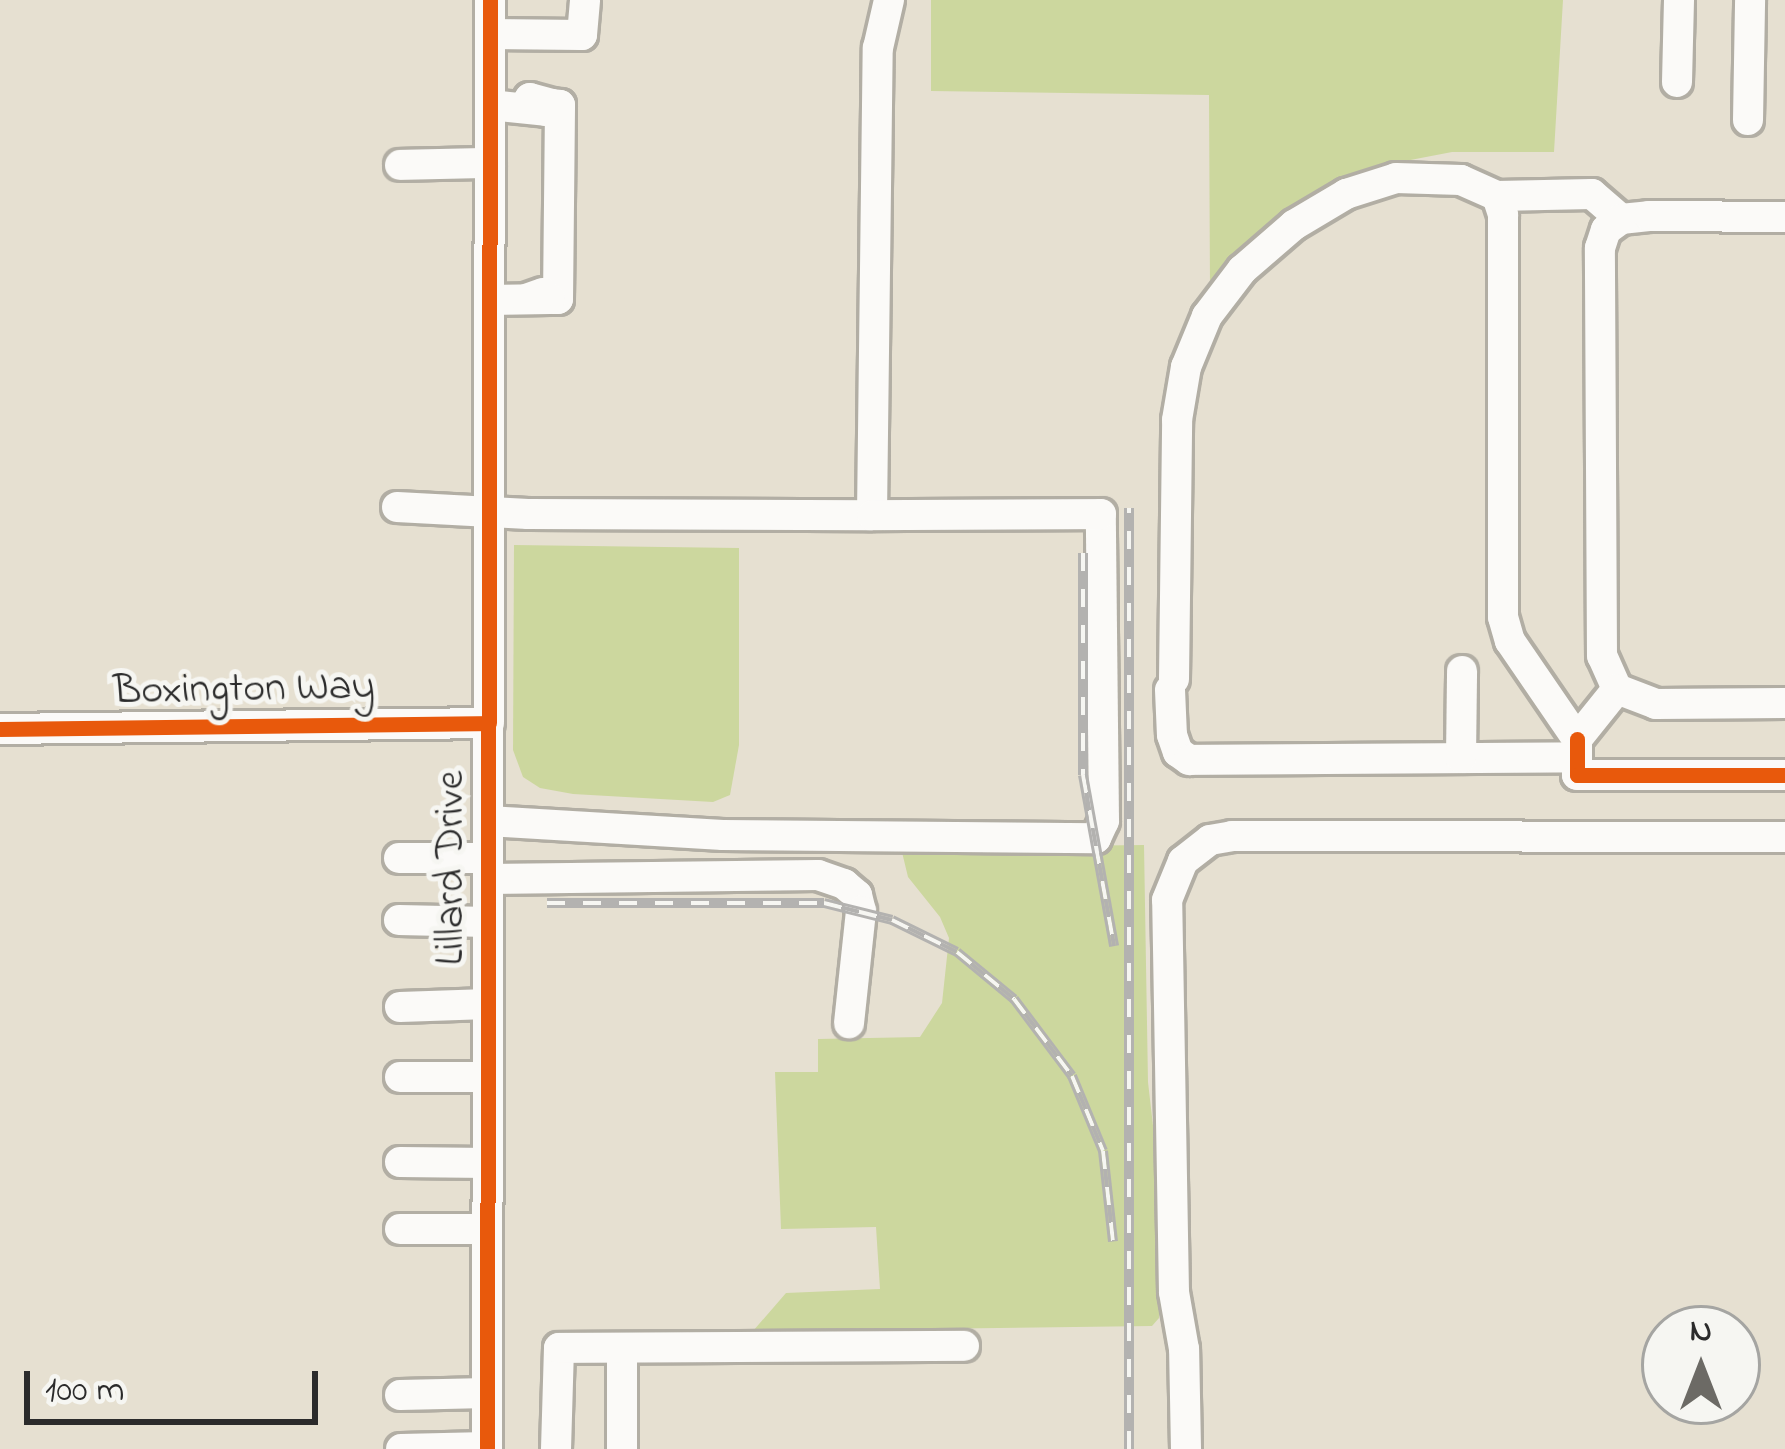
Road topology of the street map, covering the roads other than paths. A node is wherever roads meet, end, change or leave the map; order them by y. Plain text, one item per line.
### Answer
1 (490, 0) edge
2 (585, 0) edge
3 (889, 0) edge
4 (1679, 0) edge
5 (1750, 0) edge
6 (490, 34) junction
7 (1677, 82) dead end
8 (490, 105) junction
9 (1748, 120) dead end
10 (490, 163) junction
11 (400, 165) dead end
12 (1497, 196) junction
13 (1785, 217) edge
14 (1635, 218) junction
15 (489, 300) junction
16 (397, 506) dead end
17 (488, 510) junction
18 (872, 515) junction
19 (1462, 671) dead end
20 (1617, 689) junction
21 (1785, 703) edge
22 (489, 723) junction
23 (0, 729) edge
24 (1577, 748) junction
25 (1461, 758) junction
26 (1785, 776) edge
27 (488, 821) junction
28 (1785, 838) edge
29 (399, 858) dead end
30 (488, 868) junction
31 (400, 920) dead end
32 (488, 922) junction
33 (488, 1004) junction
34 (400, 1007) dead end
35 (849, 1023) dead end
36 (400, 1077) dead end
37 (488, 1077) junction
38 (400, 1162) dead end
39 (488, 1163) junction
40 (400, 1229) dead end
41 (488, 1229) junction
42 (964, 1346) dead end
43 (622, 1348) junction
44 (487, 1393) junction
45 (400, 1395) dead end
46 (401, 1448) edge
47 (487, 1448) edge
48 (556, 1449) edge
49 (622, 1449) edge
50 (1186, 1449) edge

1 - 6 street, Lillard Drive
2 - 6 street
3 - 18 street
4 - 7 street
5 - 9 street
6 - 8 street, Lillard Drive
8 - 10 street, Lillard Drive
8 - 15 street
10 - 11 street
10 - 15 street, Lillard Drive
12 - 14 street
12 - 24 street
12 - 25 street
13 - 14 street
14 - 20 street
15 - 17 street, Lillard Drive
16 - 17 street
17 - 18 street
17 - 22 street, Lillard Drive
18 - 27 street
19 - 25 street
20 - 21 street
20 - 24 street
22 - 23 street, Boxington Way
22 - 27 street, Lillard Drive
24 - 25 street
24 - 26 street
27 - 30 street, Lillard Drive
28 - 50 street
29 - 30 street
30 - 32 street, Lillard Drive
30 - 35 street
31 - 32 street
32 - 33 street, Lillard Drive
33 - 34 street
33 - 37 street, Lillard Drive
36 - 37 street
37 - 39 street, Lillard Drive
38 - 39 street
39 - 41 street, Lillard Drive
40 - 41 street
41 - 44 street, Lillard Drive
42 - 43 street
43 - 48 street
43 - 49 street
44 - 45 street
44 - 47 street, Lillard Drive
46 - 47 street

